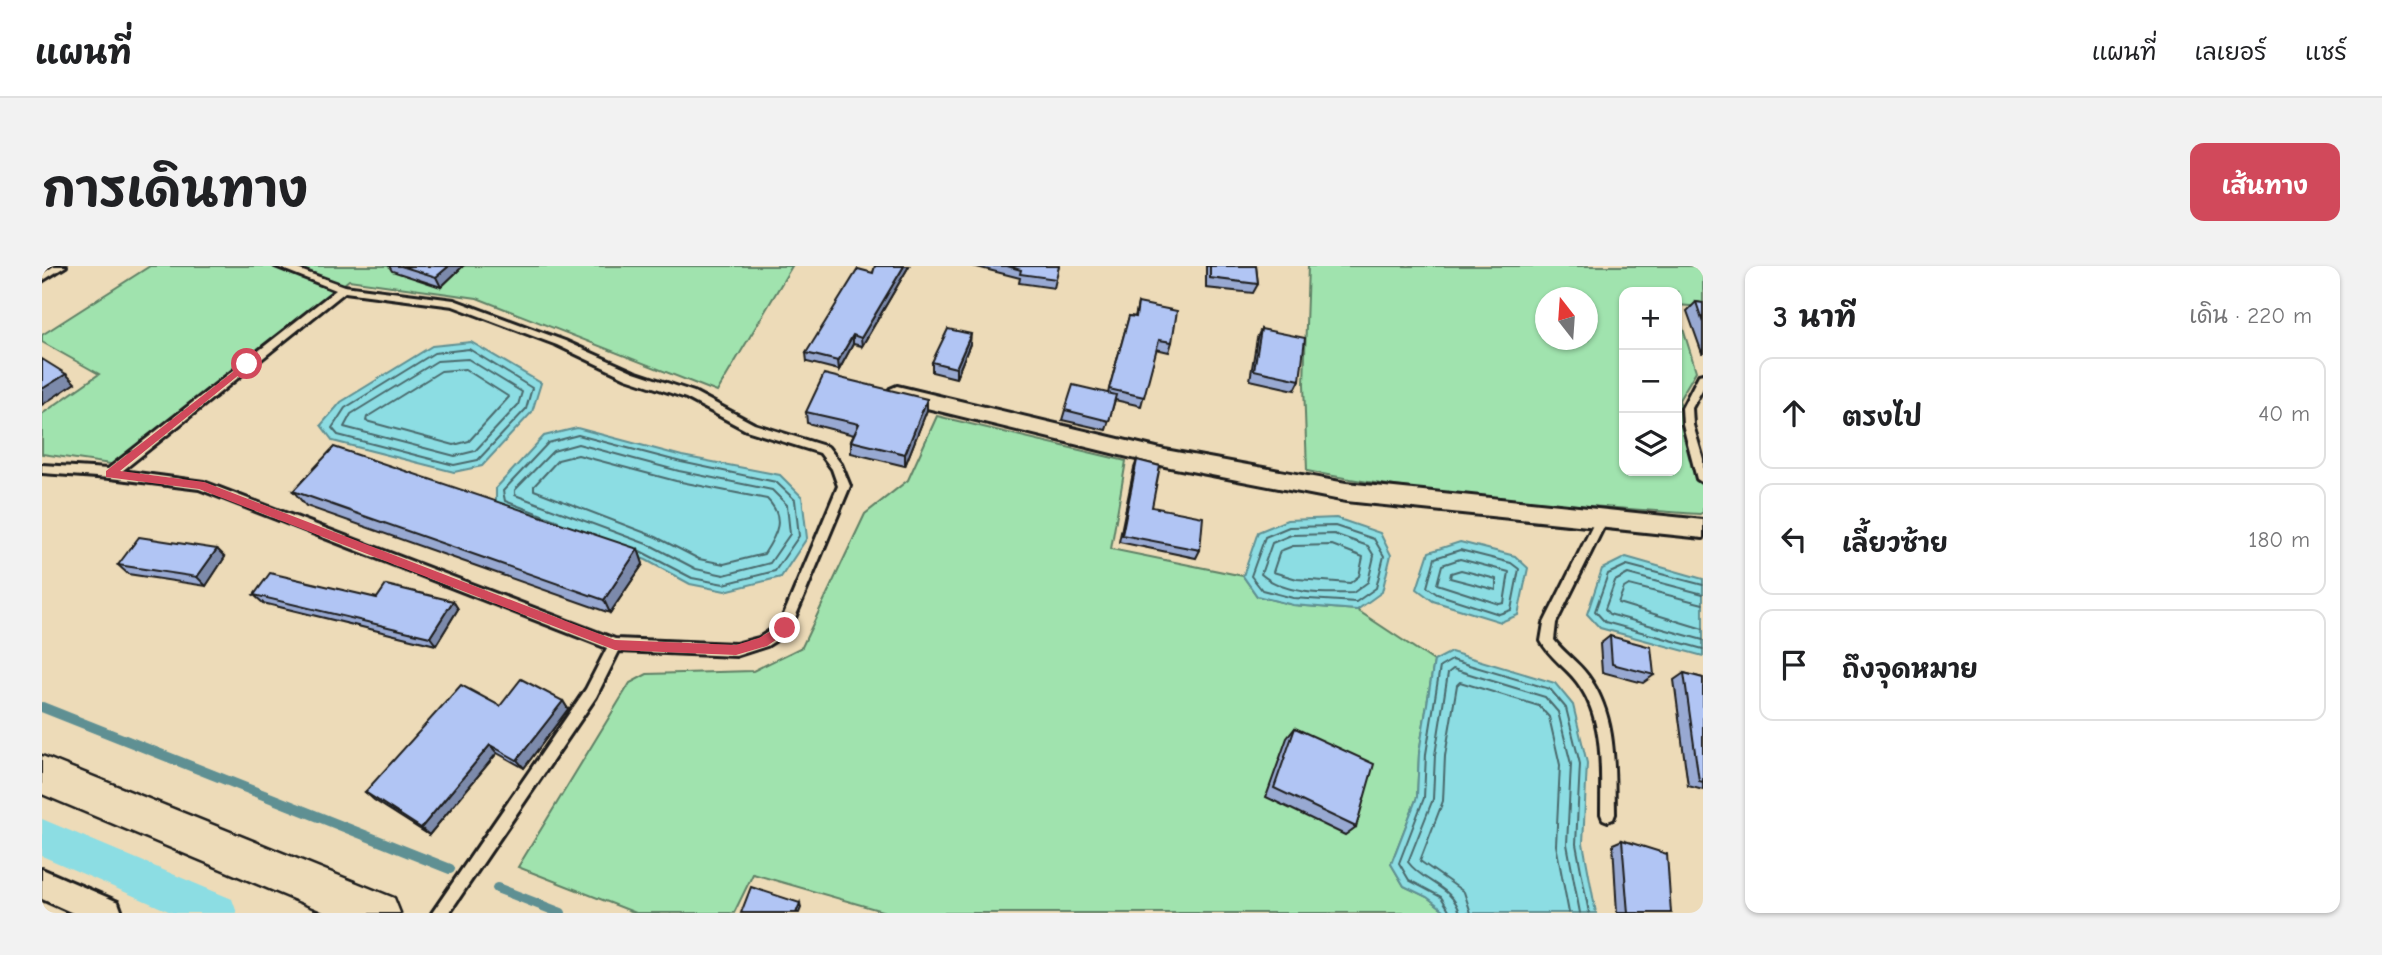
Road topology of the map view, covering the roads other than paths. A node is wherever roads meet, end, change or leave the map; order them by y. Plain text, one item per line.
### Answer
1 (61, 266) edge
2 (279, 266) edge
3 (42, 278) edge
4 (343, 289) junction
5 (1703, 378) edge
6 (879, 389) edge
7 (42, 469) edge
8 (110, 474) junction
9 (1703, 479) edge
10 (1601, 520) junction
11 (1703, 528) edge
12 (615, 645) junction
13 (42, 775) edge
14 (1608, 814) dead end
15 (42, 884) edge
16 (107, 913) edge
17 (379, 913) edge
18 (440, 913) edge

1 - 3 lane
2 - 4 lane
4 - 8 lane
4 - 12 lane
5 - 9 lane
6 - 10 street
7 - 8 lane
8 - 12 lane
10 - 11 street
10 - 14 lane
12 - 18 lane
13 - 17 main road
15 - 16 street

